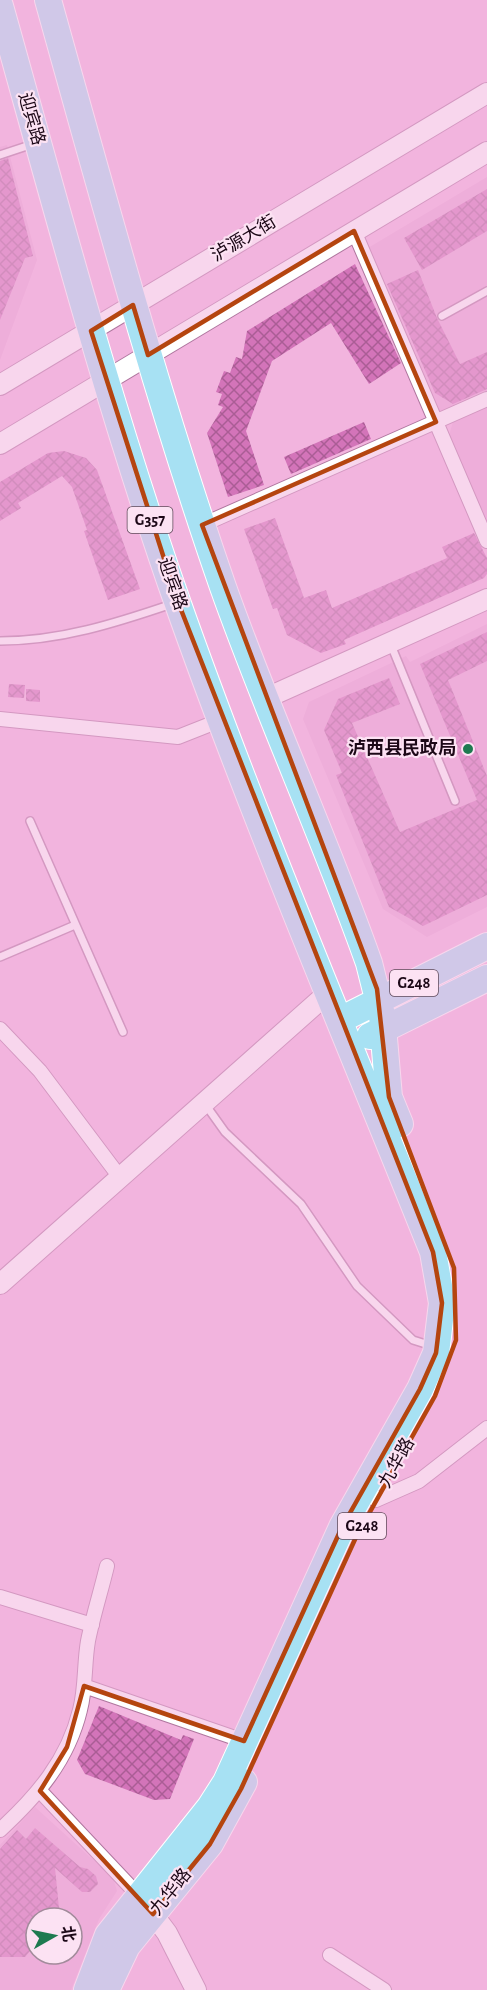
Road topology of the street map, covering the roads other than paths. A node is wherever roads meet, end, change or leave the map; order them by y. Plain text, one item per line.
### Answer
1 (48, 0) edge
2 (0, 6) edge
3 (487, 93) edge
4 (38, 143) junction
5 (487, 152) edge
6 (0, 155) edge
7 (354, 231) junction
8 (487, 291) edge
9 (133, 305) junction
10 (442, 316) dead end
11 (91, 331) junction
12 (148, 355) junction
13 (106, 380) junction
14 (0, 385) edge
15 (487, 399) edge
16 (436, 422) junction
17 (0, 444) edge
18 (202, 525) junction
19 (487, 541) edge
20 (487, 599) edge
21 (178, 602) junction
22 (0, 641) edge
23 (390, 643) junction
24 (264, 699) junction
25 (0, 719) edge
26 (221, 720) junction
27 (455, 801) dead end
28 (30, 821) dead end
29 (75, 925) junction
30 (487, 946) edge
31 (0, 957) edge
32 (487, 978) edge
33 (329, 992) junction
34 (379, 1000) junction
35 (340, 1020) junction
36 (0, 1029) edge
37 (383, 1030) junction
38 (123, 1032) dead end
39 (351, 1046) junction
40 (203, 1102) junction
41 (119, 1176) junction
42 (0, 1284) edge
43 (437, 1347) junction
44 (487, 1428) edge
45 (376, 1500) junction
46 (107, 1566) dead end
47 (0, 1597) edge
48 (92, 1625) junction
49 (84, 1686) junction
50 (244, 1741) junction
51 (40, 1791) junction
52 (0, 1830) edge
53 (146, 1905) junction
54 (330, 1954) dead end
55 (87, 1990) edge
56 (106, 1990) edge
57 (196, 1990) edge
58 (384, 1990) edge

1 - 9 highway, G357
2 - 4 highway, 迎宾路 / G357
3 - 9 main road, 泸源大街
4 - 6 lane
4 - 11 highway, 迎宾路 / G357
5 - 7 main road
7 - 12 main road
7 - 16 street
8 - 10 lane
9 - 11 main road, 泸源大街
9 - 12 highway, G357
11 - 13 highway, 迎宾路 / G357
11 - 14 main road, 泸源大街
12 - 13 main road
12 - 18 highway, G357
13 - 17 main road
13 - 21 highway, 迎宾路 / G357
15 - 16 street
16 - 18 street
16 - 19 street
18 - 24 highway, G357
20 - 23 main road
21 - 22 lane
21 - 26 highway, 迎宾路 / G357
23 - 24 main road
23 - 27 lane
24 - 34 highway, G357
25 - 26 street
26 - 33 highway, 迎宾路 / G357
28 - 29 lane
29 - 31 lane
29 - 38 lane
30 - 34 highway, G248
32 - 37 highway, G248
33 - 35 highway, 迎宾路 / G357
33 - 40 main road
34 - 35 highway, G248
34 - 37 highway, G248
35 - 39 highway, 迎宾路 / G248
36 - 41 street
37 - 39 highway, G248
37 - 45 highway, 九华路 / G248
39 - 43 highway, 九华路 / G248
40 - 41 main road
40 - 43 lane
41 - 42 main road
43 - 50 highway, 九华路 / G248
44 - 45 street
45 - 53 highway, 九华路 / G248
46 - 48 street
47 - 48 street
48 - 49 street
49 - 50 street
49 - 51 street
50 - 53 highway, 九华路 / G248
51 - 52 street
51 - 53 street
53 - 55 highway, 九华路 / G248
53 - 56 highway, 九华路 / G248
53 - 57 main road
54 - 58 street

